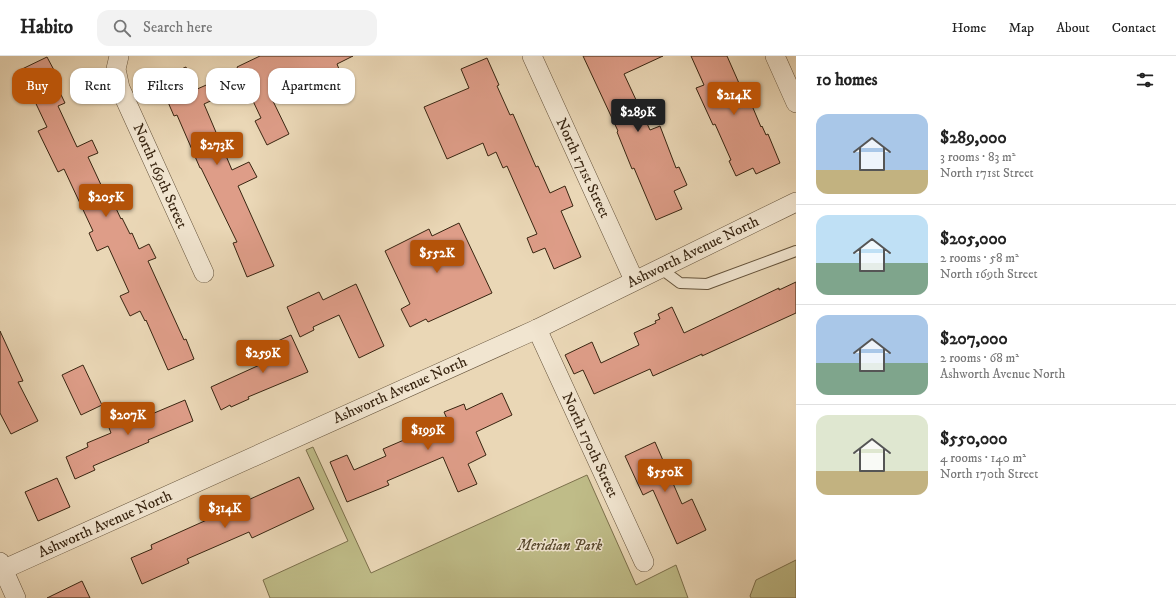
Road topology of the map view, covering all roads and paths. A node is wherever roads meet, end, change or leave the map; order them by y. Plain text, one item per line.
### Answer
1 (119, 56) edge
2 (532, 56) edge
3 (775, 56) edge
4 (796, 103) edge
5 (796, 202) edge
6 (796, 251) edge
7 (660, 268) junction
8 (204, 273) dead end
9 (634, 280) junction
10 (537, 329) junction
11 (644, 562) dead end
12 (1, 567) edge
13 (16, 598) edge

1 - 8 street, North 169th Street
2 - 9 street, North 171st Street
3 - 4 street
5 - 7 street, Ashworth Avenue North
6 - 7 lane
7 - 9 street, Ashworth Avenue North
9 - 10 street, Ashworth Avenue North
10 - 11 street, North 170th Street
10 - 12 street, Ashworth Avenue North
12 - 13 street

